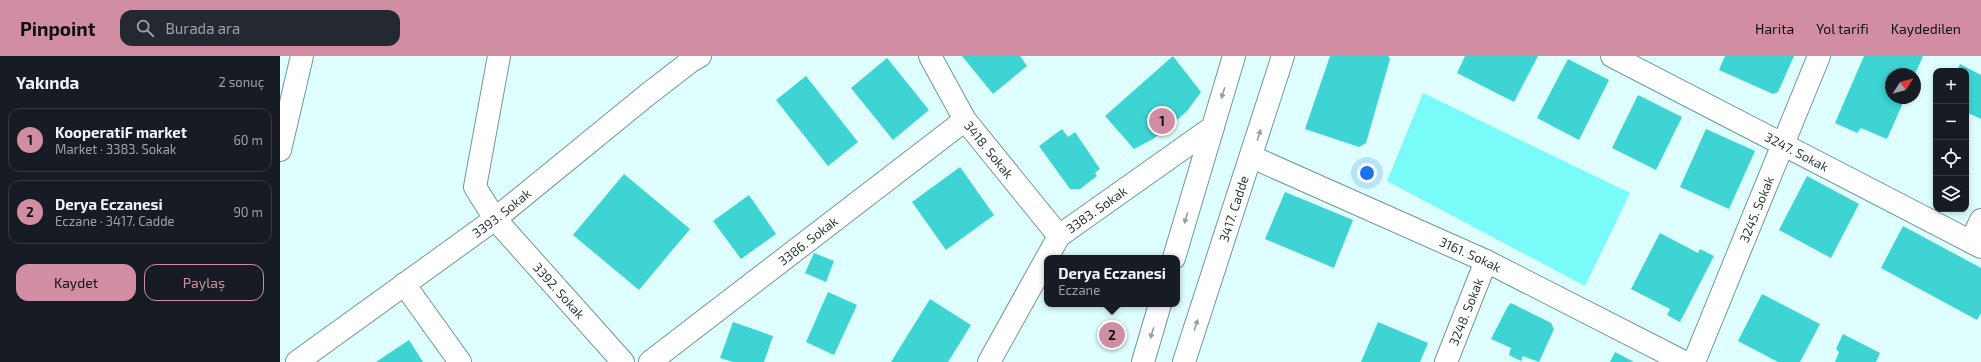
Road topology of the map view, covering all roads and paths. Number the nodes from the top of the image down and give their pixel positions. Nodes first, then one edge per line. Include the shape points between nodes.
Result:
1 (302, 56) edge
2 (499, 56) edge
3 (700, 56) edge
4 (930, 56) edge
5 (1234, 56) edge
6 (1283, 56) edge
7 (1612, 56) edge
8 (1819, 56) edge
9 (965, 120) junction
10 (1213, 127) junction
11 (1783, 145) junction
12 (280, 150) edge
13 (1252, 157) junction
14 (495, 219) junction
15 (1981, 220) edge
16 (1059, 236) junction
17 (1976, 245) edge
18 (1048, 255) edge
19 (1175, 255) edge
20 (1486, 261) junction
21 (1044, 263) edge
22 (404, 284) junction
23 (1159, 307) edge
24 (297, 362) edge
25 (460, 362) edge
26 (623, 362) edge
27 (650, 362) edge
28 (989, 362) edge
29 (1143, 362) edge
30 (1184, 362) edge
31 (1446, 362) edge
32 (1684, 362) edge
33 (1694, 362) edge

1 - 12 street
2 - 14 street, 3392. Sokak via 475,187
3 - 14 street, 3393. Sokak via 647,95
4 - 9 street, 3418. Sokak
5 -> 10 street
13 -> 6 street, 3417. Cadde
7 - 11 street, 3247. Sokak
8 - 11 street, 3245. Sokak
9 - 16 street, 3418. Sokak
9 - 27 street, 3386. Sokak
10 - 16 street, 3383. Sokak
10 -> 19 street
11 - 17 street, 3247. Sokak
11 - 33 street, 3245. Sokak
13 - 20 street, 3161. Sokak
30 -> 13 street, 3417. Cadde
14 - 22 street, 3393. Sokak
14 - 26 street, 3392. Sokak
15 - 17 street
16 - 18 street, 3383. Sokak
20 - 31 street, 3248. Sokak
20 - 32 street, 3161. Sokak
21 - 28 street, 3383. Sokak
22 - 24 street, 3393. Sokak
22 - 25 street
23 -> 29 street

